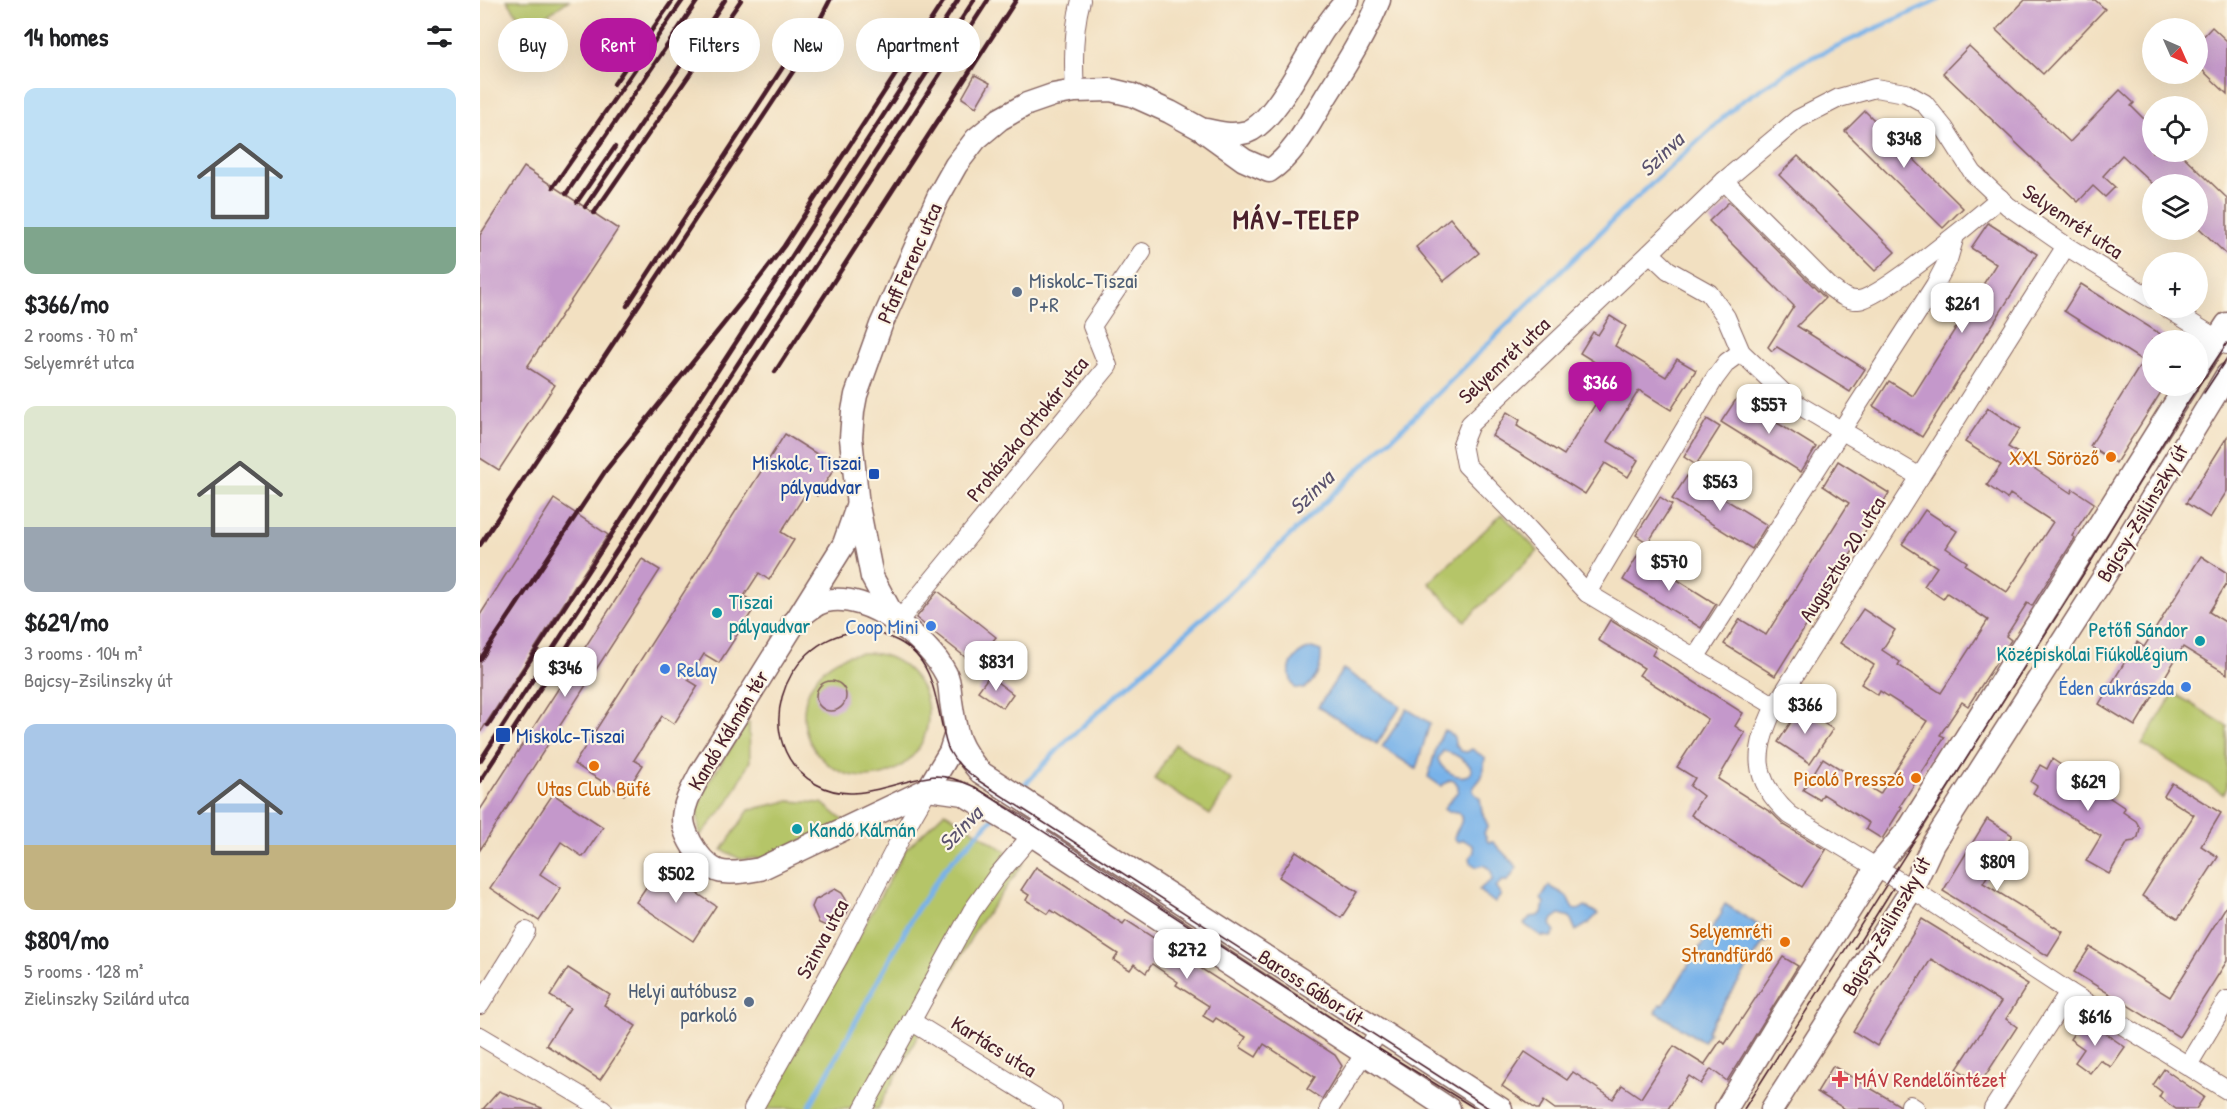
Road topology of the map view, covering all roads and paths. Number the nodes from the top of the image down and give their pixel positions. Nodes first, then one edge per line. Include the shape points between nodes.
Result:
1 (1080, 0) edge
2 (1347, 0) edge
3 (1380, 0) edge
4 (1075, 91) junction
5 (1201, 129) junction
6 (1724, 181) junction
7 (2000, 198) junction
8 (1955, 236) junction
9 (2066, 246) junction
10 (1142, 252) dead end
11 (1650, 253) junction
12 (2142, 292) edge
13 (2187, 318) edge
14 (2224, 336) edge
15 (1741, 352) junction
16 (2208, 356) edge
17 (2227, 375) edge
18 (2180, 396) edge
19 (1840, 431) junction
20 (1920, 477) junction
21 (858, 506) junction
22 (1587, 592) junction
23 (897, 623) junction
24 (792, 624) junction
25 (1695, 658) junction
26 (1775, 706) junction
27 (956, 733) junction
28 (928, 789) junction
29 (1048, 816) junction
30 (1032, 836) junction
31 (1877, 867) junction
32 (1912, 889) junction
33 (526, 931) dead end
34 (2068, 992) junction
35 (2227, 1000) edge
36 (480, 1005) edge
37 (911, 1021) junction
38 (1379, 1031) junction
39 (480, 1036) edge
40 (1366, 1052) junction
41 (2188, 1065) junction
42 (2227, 1090) edge
43 (603, 1109) edge
44 (753, 1109) edge
45 (863, 1109) edge
46 (1053, 1109) edge
47 (1329, 1109) edge
48 (1449, 1109) edge
49 (1501, 1109) edge
50 (1726, 1109) edge
51 (1772, 1109) edge
52 (1993, 1109) edge

1 - 4 street
2 - 5 street via 1261,123 1232,135
3 - 5 street, Pfaff Ferenc utca via 1299,141 1280,164 1269,171 1244,160
4 - 5 street, Pfaff Ferenc utca via 1111,90 1132,95
4 - 21 street, Pfaff Ferenc utca via 1053,94 1000,119 956,165 938,197 880,325 856,395 850,438
6 - 7 street, Selyemrét utca via 1798,119 1839,98 1875,88 1906,93 1924,103 1973,173
6 - 8 street, Selyemrét utca via 1830,287 1847,299 1860,301 1877,292
6 - 11 street, Selyemrét utca
7 - 8 street, Selyemrét utca
7 - 9 street, Selyemrét utca
8 - 19 street via 1935,285
9 - 12 street, Selyemrét utca
9 - 20 street, Augusztus 20. utca
10 - 23 street, Prohászka Ottokár utca via 1092,326 1108,366
11 - 15 street via 1668,270 1709,293 1726,317
11 - 22 street, Selyemrét utca via 1470,424 1462,444 1466,465
13 - 14 street
14 - 16 street
15 - 19 street via 1792,401
15 - 22 street via 1715,378
17 - 32 street, Bajcsy-Zsilinszky út via 1933,844
18 - 31 street, Bajcsy-Zsilinszky út via 1910,827
19 - 20 street
19 - 25 street
20 - 26 street, Augusztus 20. utca
21 - 23 street via 872,577
21 - 24 street, Kandó Kálmán tér via 844,544
22 - 25 street, Selyemrét utca
23 - 24 street via 854,601 838,600 808,609
23 - 27 street via 925,645 947,675
24 - 28 street, Kandó Kálmán tér via 700,774 686,805 683,820 687,834 701,857 720,872 760,869
25 - 26 street, Selyemrét utca
26 - 31 street, Augusztus 20. utca via 1758,752 1762,775 1774,800 1790,814
27 - 28 street via 950,752
27 - 29 street, Baross Gábor út via 964,754 980,772
28 - 30 street, Baross Gábor út via 963,794
28 - 44 street, Szinva utca
29 - 30 street
29 - 38 street, Baross Gábor út
30 - 37 street via 996,876 972,911
30 - 40 street, Baross Gábor út
31 - 32 street, Augusztus 20. utca
31 - 50 street, Bajcsy-Zsilinszky út
32 - 34 street, Augusztus 20. utca
32 - 51 street, Bajcsy-Zsilinszky út
33 - 36 street
34 - 41 street, Augusztus 20. utca
34 - 52 street
35 - 41 street
37 - 45 street
37 - 46 street, Kartács utca
38 - 40 street
38 - 49 street, Baross Gábor út
39 - 43 street
40 - 47 street
40 - 48 street, Baross Gábor út
41 - 42 street, Augusztus 20. utca

